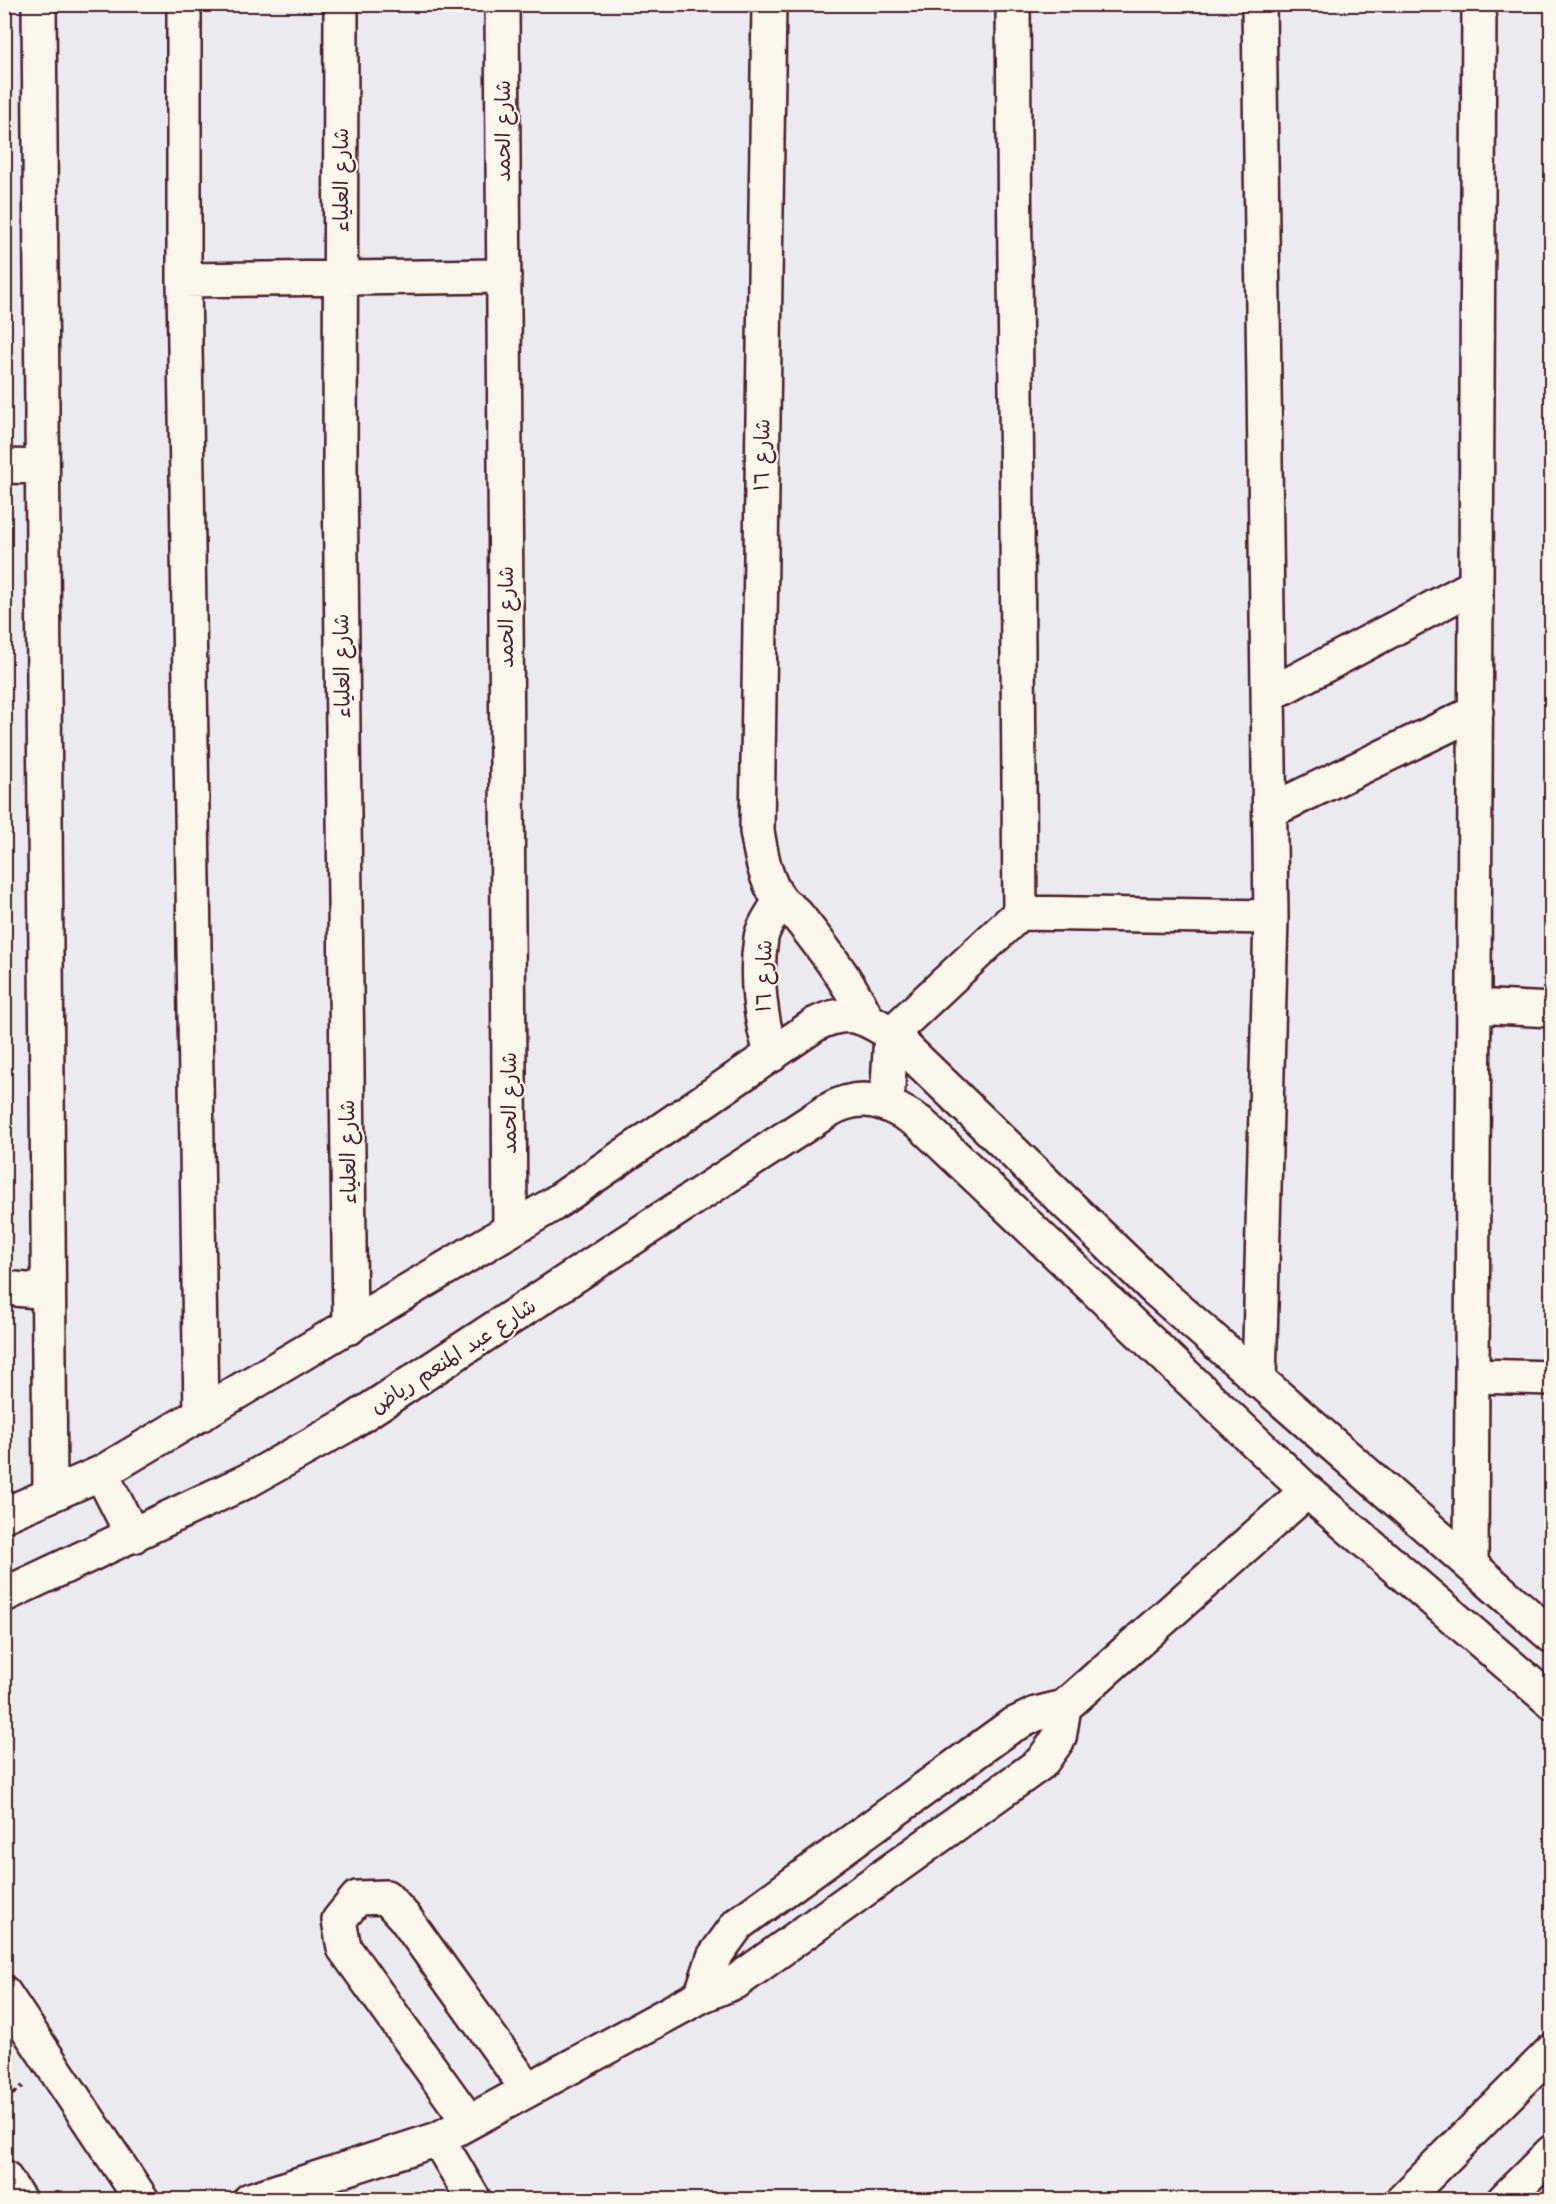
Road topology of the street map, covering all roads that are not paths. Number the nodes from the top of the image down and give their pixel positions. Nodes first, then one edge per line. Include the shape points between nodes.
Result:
1 (39, 4) edge
2 (184, 4) edge
3 (341, 4) edge
4 (502, 4) edge
5 (769, 4) edge
6 (1013, 4) edge
7 (1259, 4) edge
8 (1479, 4) edge
9 (504, 276) junction
10 (340, 279) junction
11 (184, 280) junction
12 (4, 466) edge
13 (42, 467) junction
14 (1476, 585) junction
15 (1269, 696) junction
16 (1476, 712) junction
17 (1270, 812) junction
18 (780, 901) junction
19 (1020, 913) junction
20 (1271, 917) junction
21 (1475, 1006) junction
22 (1551, 1010) edge
23 (879, 1026) junction
24 (771, 1054) junction
25 (887, 1103) junction
26 (510, 1230) junction
27 (4, 1288) edge
28 (48, 1292) junction
29 (350, 1327) junction
30 (1473, 1376) junction
31 (1551, 1378) edge
32 (1258, 1382) junction
33 (201, 1414) junction
34 (101, 1473) junction
35 (1307, 1491) junction
36 (50, 1494) junction
37 (4, 1515) edge
38 (133, 1536) junction
39 (1471, 1565) junction
40 (4, 1595) edge
41 (1551, 1636) edge
42 (1551, 1702) edge
43 (1064, 1707) junction
44 (4, 1993) edge
45 (701, 1996) junction
46 (1551, 2051) edge
47 (528, 2090) junction
48 (469, 2122) junction
49 (438, 2139) junction
50 (1551, 2152) edge
51 (4, 2177) edge
52 (19, 2199) edge
53 (142, 2199) edge
54 (250, 2199) edge
55 (474, 2199) edge
56 (1403, 2199) edge
57 (1504, 2199) edge

1 - 13 street
2 - 11 street
3 - 10 street, شارع العلياء
4 - 9 street, شارع الحمد
5 - 18 street, شارع ١٦ via 757,831 761,857
6 - 19 street
7 - 15 street
8 - 14 street
9 - 10 street
9 - 26 street, شارع الحمد
10 - 11 street
10 - 29 street, شارع العلياء
11 - 33 street
12 - 13 street
13 - 28 street
14 - 15 street
14 - 16 street
15 - 17 street
16 - 17 street
16 - 21 street
17 - 20 street
18 - 23 street, شارع ١٦ via 795,912
18 - 24 street, شارع ١٦ via 761,936 760,1007
19 - 20 street
19 - 23 street
20 - 32 street
21 - 22 street
21 - 30 street
23 - 24 street via 853,1014 827,1018
23 - 25 street
23 - 32 street via 1155,1290
24 - 26 street
25 - 35 street via 920,1124
25 - 38 street, شارع عبد المنعم رياض via 853,1101 833,1108 345,1426 247,1482
26 - 29 street
27 - 28 street
28 - 36 street
29 - 33 street
30 - 31 street
30 - 39 street
32 - 39 street
33 - 34 street
34 - 36 street
34 - 38 street
35 - 42 street
35 - 43 street
36 - 37 street
38 - 40 street, شارع عبد المنعم رياض
39 - 41 street
43 - 45 street via 1059,1738 1041,1763 770,1960 737,1981
43 - 45 street via 1011,1726 738,1924 714,1957
44 - 53 street
45 - 47 street
46 - 56 street
47 - 48 street
47 - 48 street via 405,1918 386,1897 357,1898 339,1920 344,1948
48 - 49 street
49 - 54 street
49 - 55 street
50 - 57 street
51 - 52 street

